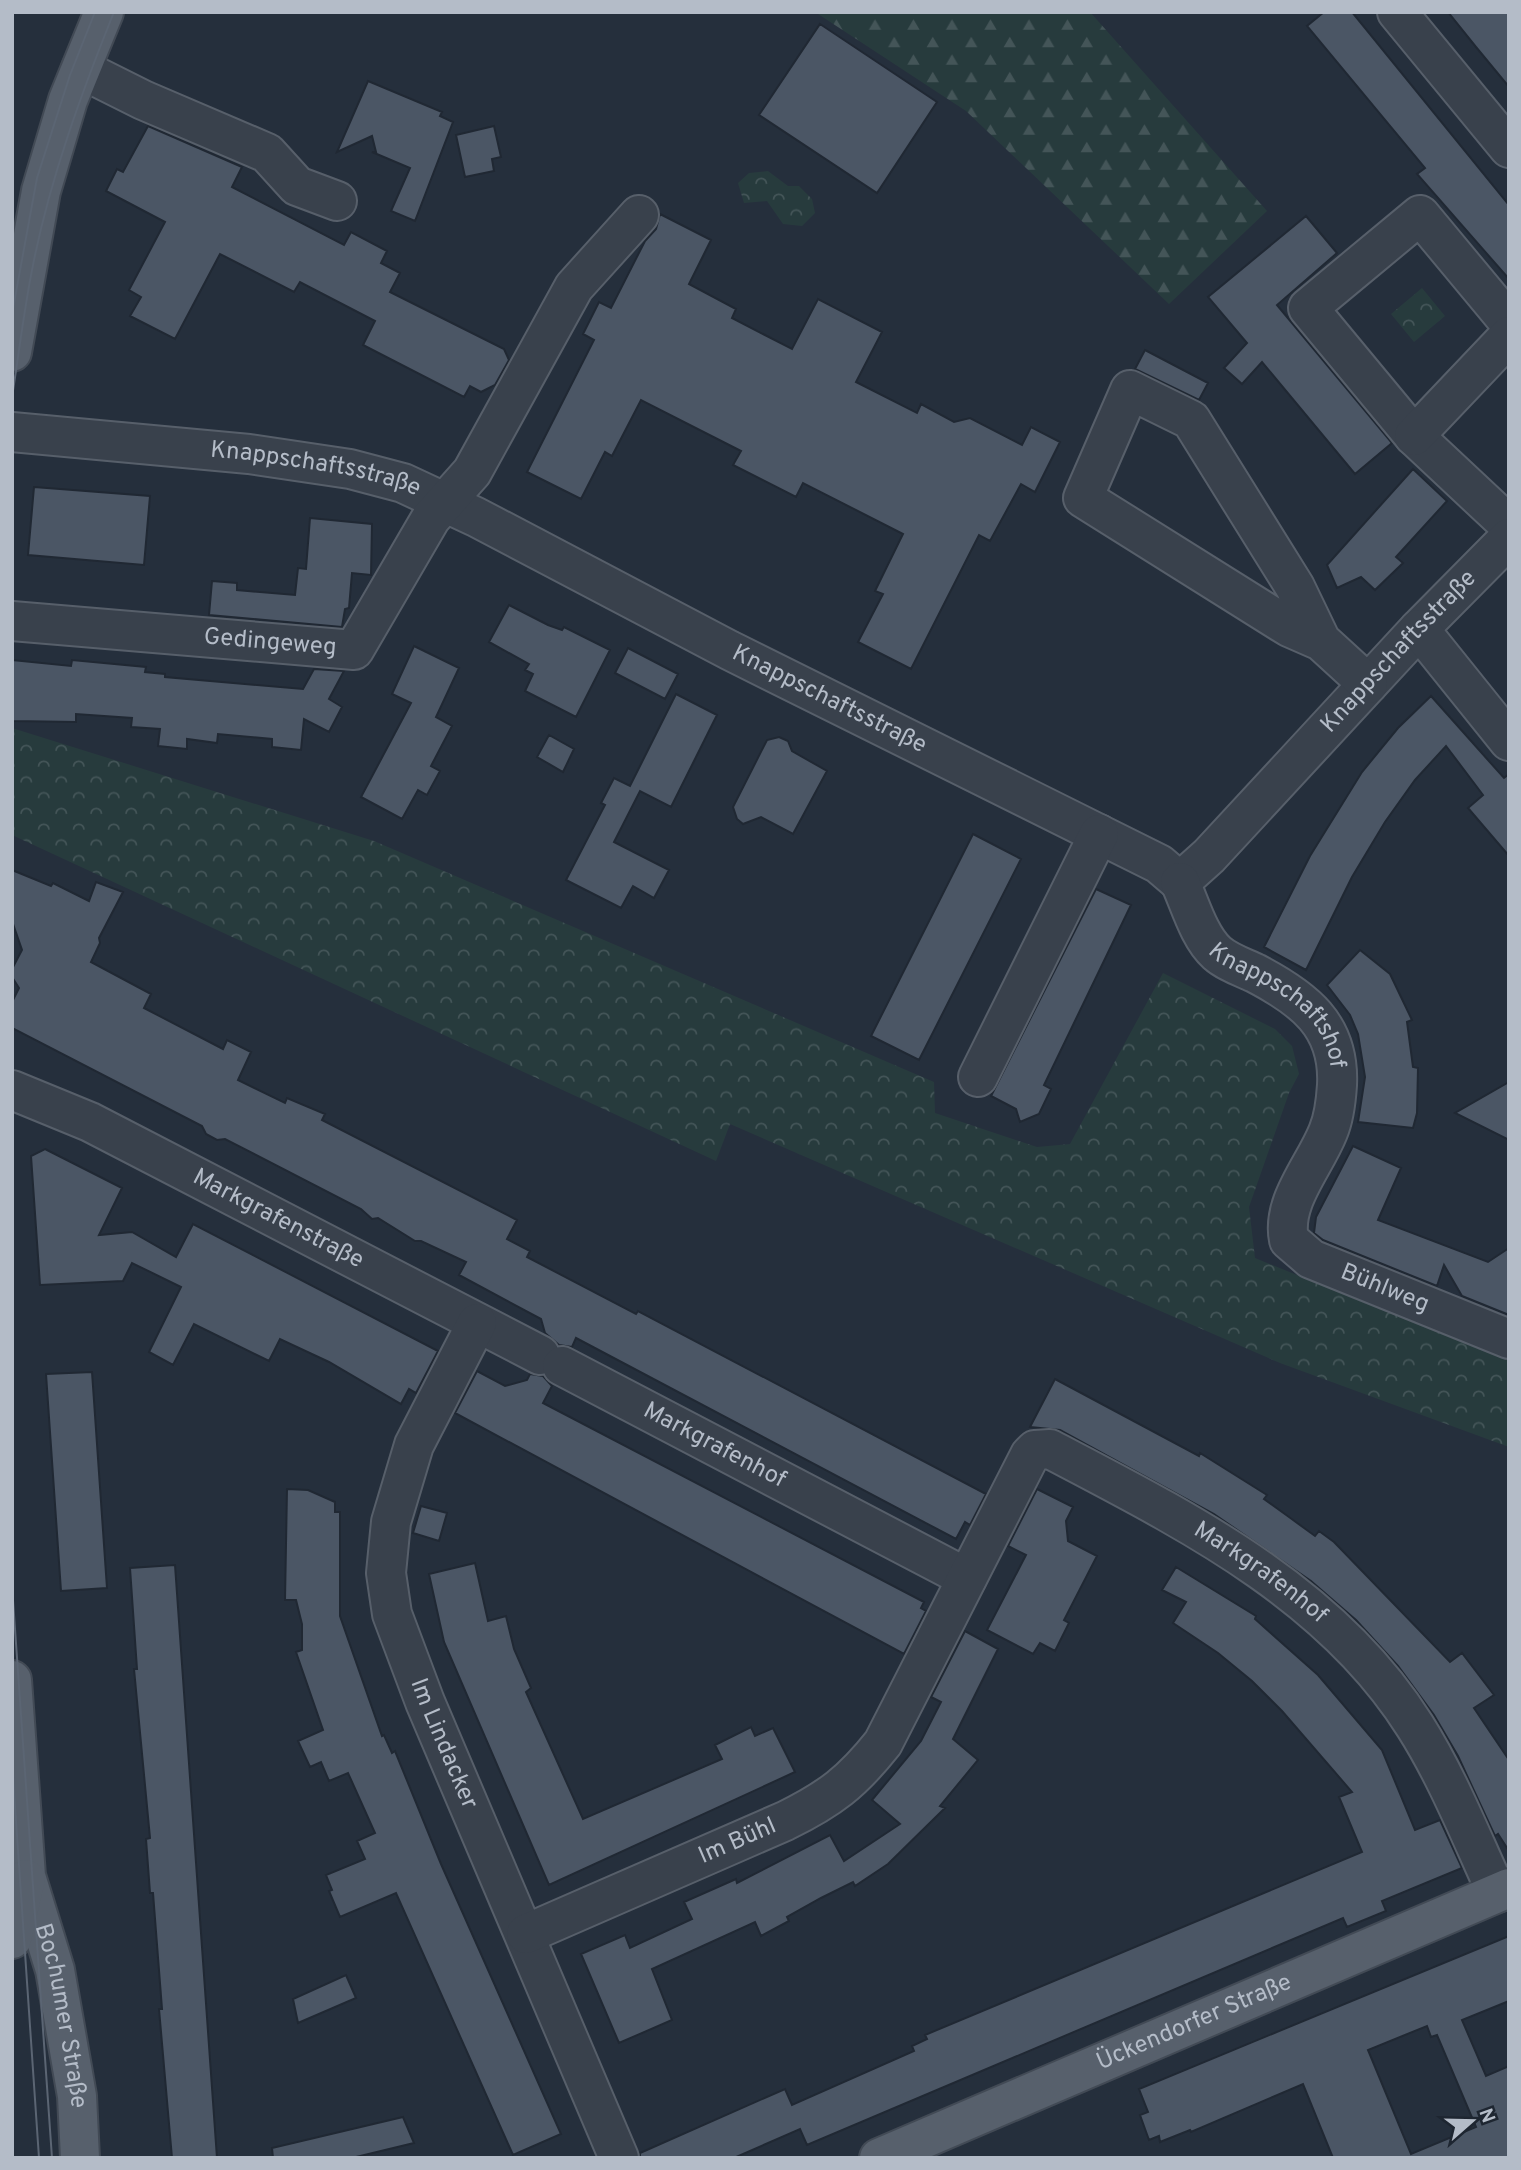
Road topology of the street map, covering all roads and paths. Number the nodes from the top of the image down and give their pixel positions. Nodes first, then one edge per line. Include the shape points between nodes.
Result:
1 (104, 12) edge
2 (1397, 12) edge
3 (81, 69) junction
4 (1509, 148) edge
5 (337, 201) dead end
6 (639, 215) dead end
7 (1509, 322) edge
8 (1509, 336) edge
9 (12, 352) edge
10 (12, 432) edge
11 (1414, 436) junction
12 (443, 501) junction
13 (1509, 525) edge
14 (1509, 538) edge
15 (12, 621) edge
16 (1419, 629) junction
17 (1321, 641) junction
18 (1368, 684) junction
19 (1508, 737) edge
20 (1099, 834) junction
21 (1180, 882) junction
22 (978, 1077) dead end
23 (12, 1090) edge
24 (1287, 1215) joint
25 (477, 1323) junction
26 (1509, 1339) edge
27 (558, 1364) joint
28 (967, 1578) junction
29 (12, 1680) edge
30 (907, 1697) joint
31 (26, 1877) junction
32 (1503, 1890) edge
33 (526, 1934) junction
34 (12, 1939) edge
35 (898, 2154) edge
36 (80, 2158) edge
37 (619, 2158) edge

1 - 3 main road
2 - 4 street
3 - 5 street via 267,153 297,186
3 - 9 main road via 41,191
6 - 12 street via 574,287 472,472
7 - 11 street via 1420,215 1308,308
8 - 11 street
10 - 12 street, Knappschaftsstraße via 248,454 350,469 403,483
11 - 13 street
12 - 15 street, Gedingeweg via 354,650
12 - 20 street, Knappschaftsstraße
14 - 16 street, Knappschaftsstraße
16 - 18 street, Knappschaftsstraße
16 - 19 street
17 - 17 street via 1295,587 1191,420 1130,390 1083,498 1289,627
17 - 18 street
18 - 21 street, Knappschaftsstraße
20 - 21 street, Knappschaftsstraße via 1159,864
20 - 22 street
21 - 24 street, Knappschaftshof via 1216,952 1304,1002 1316,1014 1335,1055 1337,1088 1329,1129
23 - 25 street, Markgrafenstraße via 90,1122
24 - 26 street, Bühlweg via 1289,1240 1311,1259
25 - 27 street, Markgrafenstraße
25 - 33 street, Im Lindacker via 414,1445 391,1522 386,1573 395,1626
27 - 28 street, Markgrafenhof
28 - 30 street, Markgrafenhof
28 - 32 street, Markgrafenhof via 1035,1450 1050,1449 1181,1518 1295,1594 1378,1677 1415,1725
29 - 31 main road, Bochumer Straße
30 - 33 street, Im Bühl via 883,1743 858,1774 824,1802
31 - 34 main road, Bochumer Straße
31 - 36 main road, Bochumer Straße via 55,1970 77,2096
32 - 35 main road, Ückendorfer Straße
33 - 37 street, Im Lindacker

